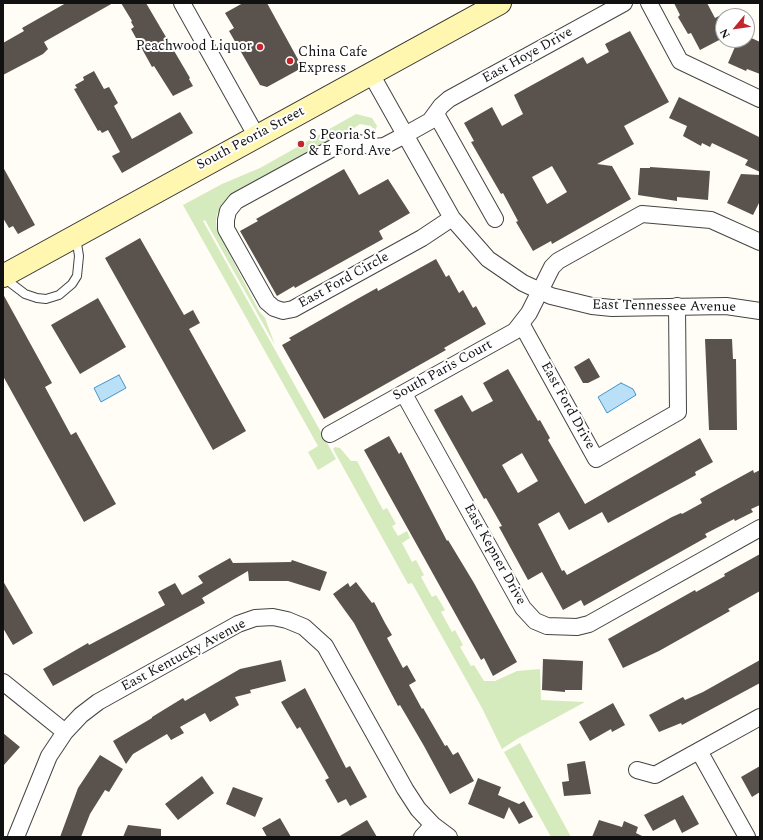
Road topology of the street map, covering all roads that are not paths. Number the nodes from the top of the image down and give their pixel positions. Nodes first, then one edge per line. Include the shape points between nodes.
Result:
1 (182, 3) edge
2 (500, 3) edge
3 (624, 3) edge
4 (649, 3) edge
5 (371, 74) junction
6 (760, 99) edge
7 (436, 114) junction
8 (405, 136) junction
9 (257, 137) junction
10 (452, 218) junction
11 (495, 219) dead end
12 (76, 235) junction
13 (760, 242) edge
14 (3, 277) edge
15 (540, 292) junction
16 (677, 306) junction
17 (760, 308) edge
18 (522, 325) junction
19 (404, 394) junction
20 (330, 434) dead end
21 (760, 528) edge
22 (3, 682) edge
23 (760, 717) edge
24 (65, 732) junction
25 (699, 751) junction
26 (637, 770) dead end
27 (433, 825) junction
28 (16, 837) edge
29 (422, 837) edge
30 (449, 837) edge
31 (747, 837) edge

1 - 9 street
2 - 5 main road, South Peoria Street
3 - 7 street, East Hoye Drive via 449,99
4 - 6 street via 680,61
5 - 8 street, East Tennessee Avenue
5 - 9 main road, South Peoria Street
7 - 8 street, East Hoye Drive via 430,121
7 - 11 street
8 - 10 street, East Tennessee Avenue
8 - 10 street, East Ford Circle via 384,146 374,147 351,141 342,143 233,204 228,211 226,229 267,302 274,308 284,311 293,309 422,238
9 - 12 main road, South Peoria Street
10 - 15 street, East Tennessee Avenue via 488,259 511,276
12 - 14 main road, South Peoria Street
12 - 14 lane via 79,256 77,276 59,295 37,298 25,294
13 - 15 street, South Paris Court via 711,220 642,214 558,261 552,267
15 - 16 street, East Tennessee Avenue via 592,306
15 - 18 street, South Paris Court
16 - 17 street, East Tennessee Avenue
16 - 18 street, East Ford Drive via 678,412 596,459
18 - 19 street, South Paris Court
19 - 20 street, South Paris Court
19 - 21 street, East Kepner Drive via 523,608 535,621 547,626 577,627 589,624
22 - 24 street
23 - 25 street
24 - 27 street, East Kentucky Avenue via 98,702 238,624 255,618 273,617 287,620 304,627 325,646 405,789 418,809
24 - 28 street, East Kentucky Avenue via 49,756
25 - 26 street via 655,775
25 - 31 street
27 - 29 street
27 - 30 street, East Kentucky Avenue

